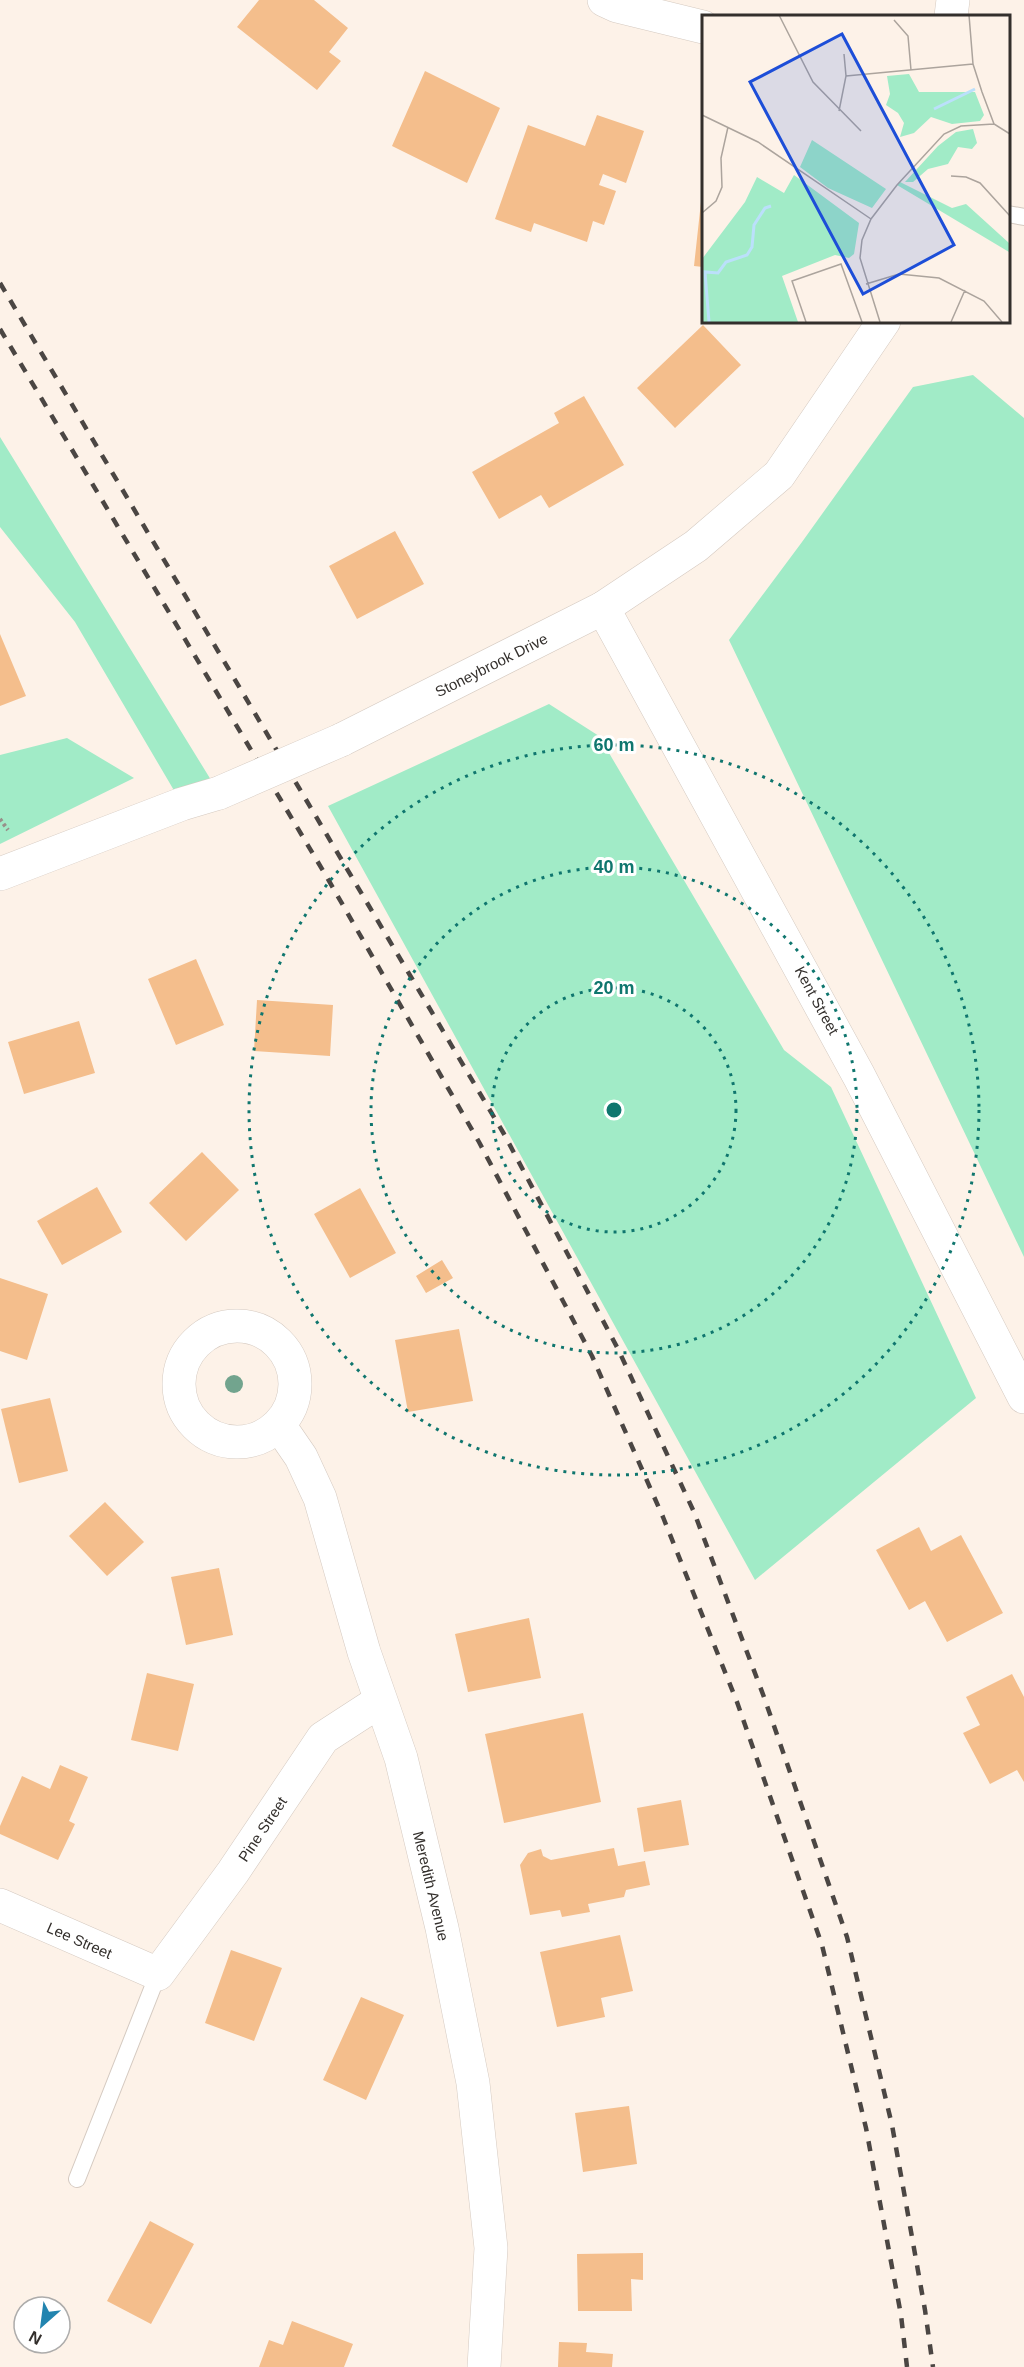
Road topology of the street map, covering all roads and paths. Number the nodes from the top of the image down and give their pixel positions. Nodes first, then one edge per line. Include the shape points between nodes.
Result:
1 (604, 0) edge
2 (953, 0) edge
3 (951, 15) edge
4 (702, 27) edge
5 (1009, 214) edge
6 (1024, 217) edge
7 (883, 322) edge
8 (603, 608) junction
9 (0, 874) edge
10 (1024, 1397) edge
11 (279, 1425) dead end
12 (380, 1701) junction
13 (0, 1905) edge
14 (158, 1974) junction
15 (77, 2179) dead end
16 (484, 2367) edge

1 - 4 street
2 - 3 street
5 - 6 lane
7 - 8 street, Stoneybrook Drive via 779,475 696,546
8 - 9 street, Stoneybrook Drive, bridge via 341,740 219,793
8 - 10 street, Kent Street via 859,1076
11 - 12 street, Meredith Avenue via 301,1457 320,1498
12 - 14 street, Pine Street via 323,1738 233,1872
12 - 16 street, Meredith Avenue via 407,1781 473,2083 491,2248
13 - 14 street, Lee Street
14 - 15 lane

